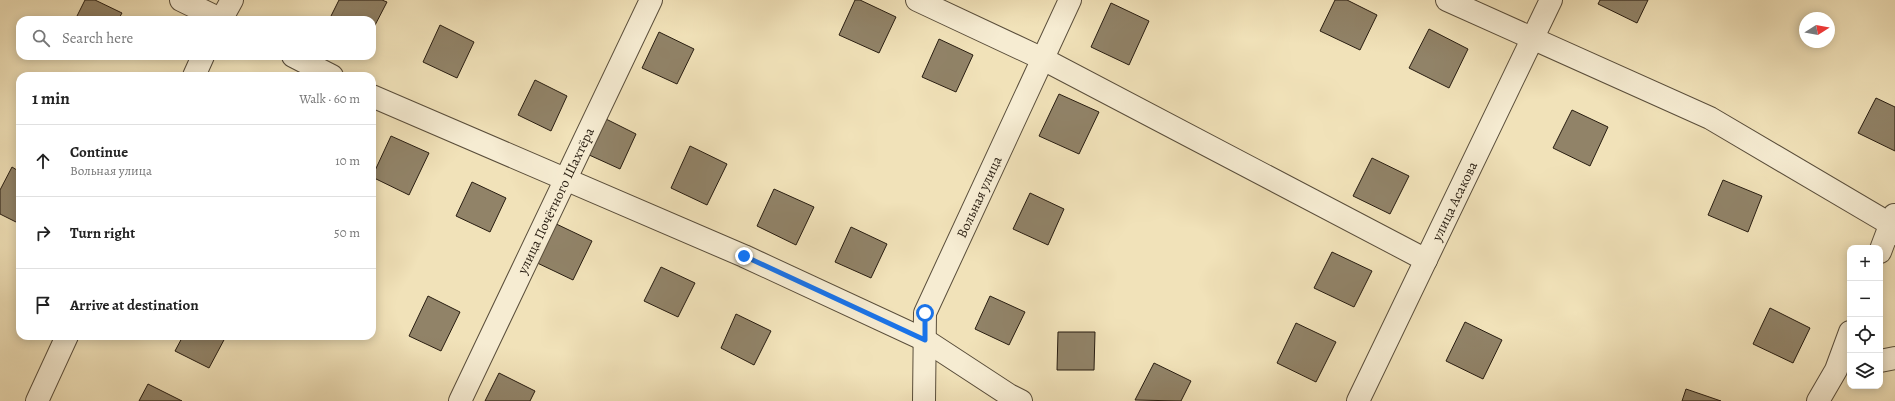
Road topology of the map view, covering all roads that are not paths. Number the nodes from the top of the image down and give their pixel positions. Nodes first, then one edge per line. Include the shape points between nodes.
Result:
1 (182, 0) edge
2 (232, 0) edge
3 (651, 0) edge
4 (917, 0) edge
5 (1070, 0) edge
6 (1447, 0) edge
7 (1551, 0) edge
8 (214, 16) edge
9 (224, 16) edge
10 (1534, 38) junction
11 (1043, 59) junction
12 (201, 60) edge
13 (301, 60) edge
14 (196, 72) edge
15 (324, 72) edge
16 (376, 98) edge
17 (565, 180) junction
18 (1893, 224) edge
19 (1883, 246) edge
20 (1426, 260) junction
21 (65, 340) edge
22 (925, 340) junction
23 (1847, 348) edge
24 (1895, 358) edge
25 (1883, 360) edge
26 (1843, 369) edge
27 (37, 401) edge
28 (460, 401) edge
29 (924, 401) edge
30 (1021, 401) edge
31 (1358, 401) edge
32 (1818, 401) edge

1 - 8 street
2 - 9 street
3 - 17 street, улица Почётного Шахтёра
4 - 11 street
5 - 11 street, Вольная улица
6 - 10 street
7 - 10 street, улица Асакова
10 - 18 street via 1710,118
10 - 20 street, улица Асакова
11 - 20 street
11 - 22 street, Вольная улица via 925,313
12 - 14 street
13 - 15 street
16 - 17 street
17 - 22 street via 744,256
17 - 28 street, улица Почётного Шахтёра
18 - 19 street
20 - 31 street, улица Асакова
21 - 27 street
22 - 29 street, Вольная улица
22 - 30 street
23 - 26 street
24 - 25 street
26 - 32 street

